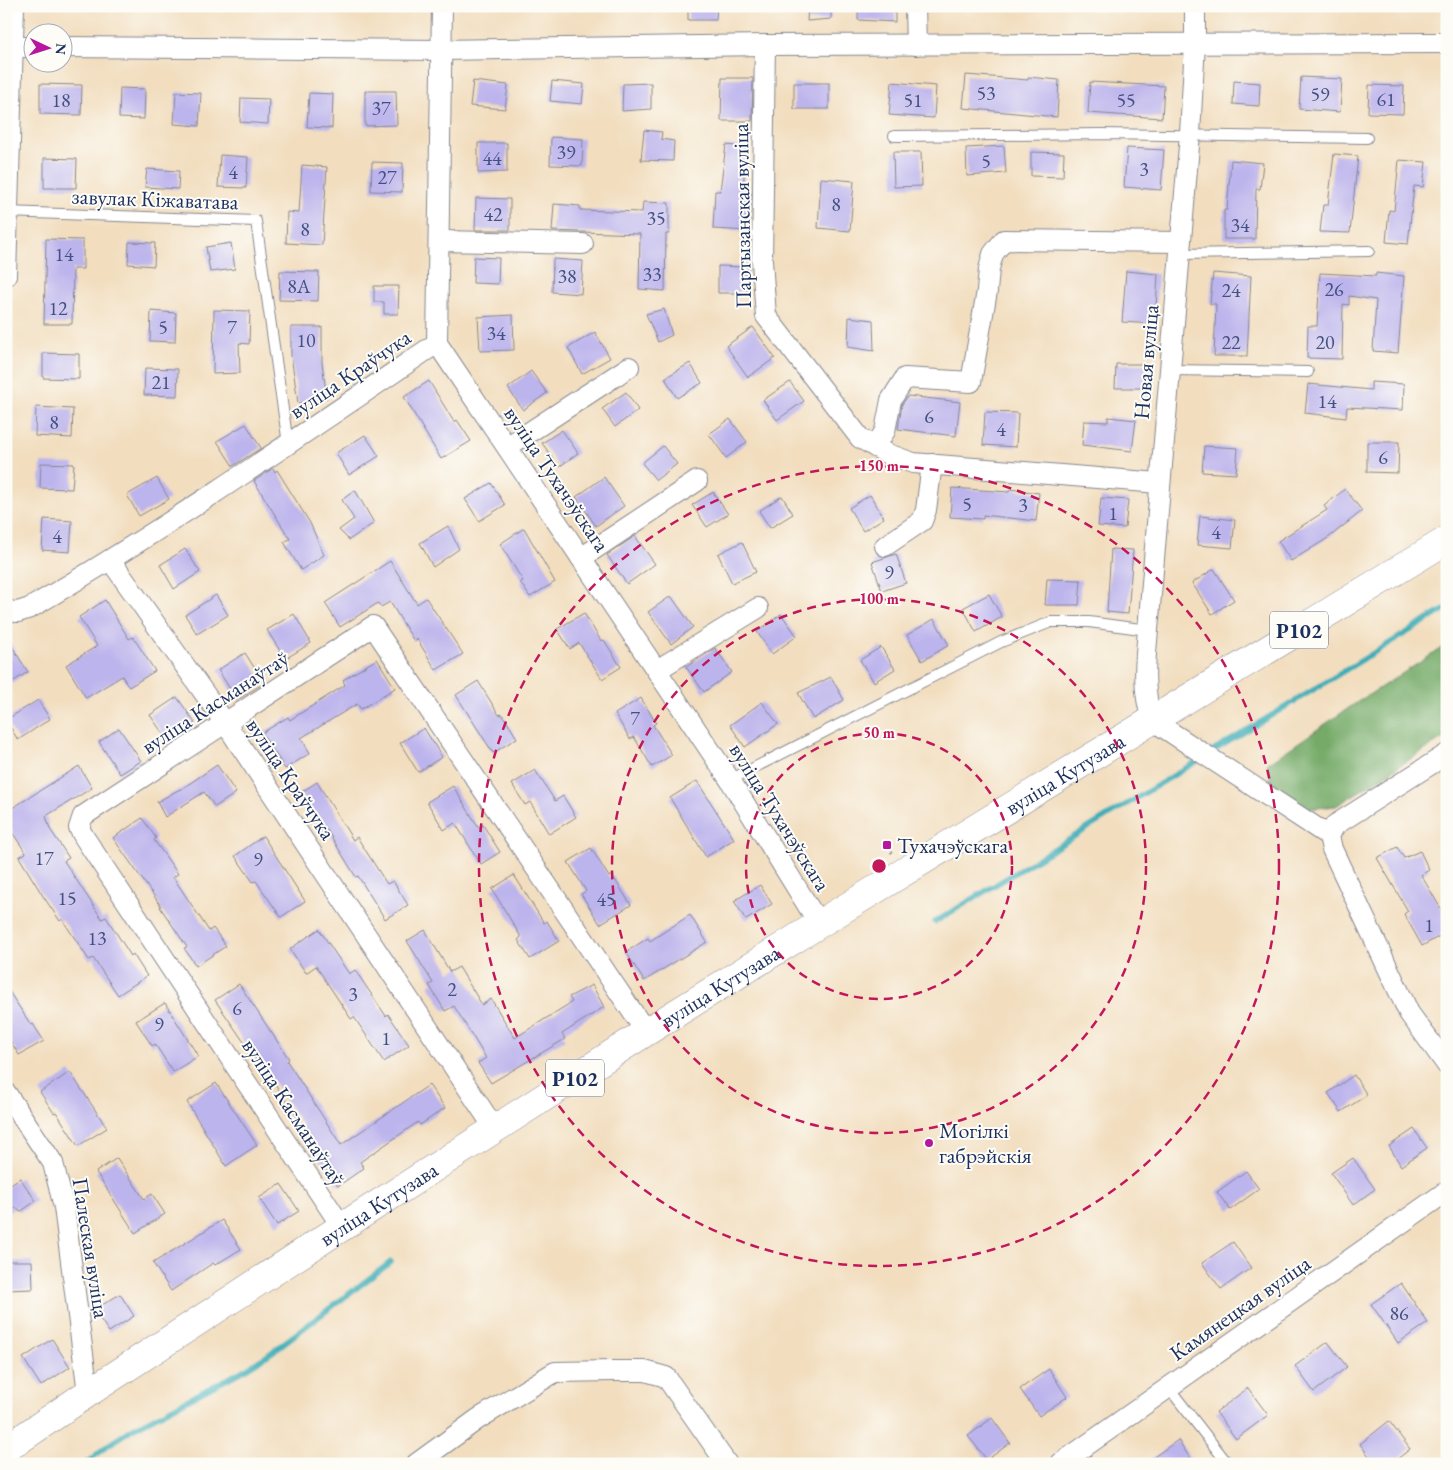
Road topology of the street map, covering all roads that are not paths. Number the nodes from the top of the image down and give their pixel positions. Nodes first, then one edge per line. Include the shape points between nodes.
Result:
1 (14, 6) edge
2 (442, 6) edge
3 (915, 6) edge
4 (1195, 6) edge
5 (1195, 43) junction
6 (1447, 43) edge
7 (765, 45) junction
8 (916, 45) junction
9 (17, 47) edge
10 (72, 48) edge
11 (441, 50) junction
12 (1190, 134) junction
13 (894, 136) dead end
14 (1367, 138) dead end
15 (7, 212) edge
16 (439, 241) junction
17 (583, 244) dead end
18 (1180, 248) junction
19 (1369, 250) dead end
20 (6, 276) edge
21 (437, 343) junction
22 (629, 367) dead end
23 (1169, 370) junction
24 (1308, 372) dead end
25 (288, 444) junction
26 (507, 447) junction
27 (875, 447) junction
28 (932, 464) junction
29 (696, 481) dead end
30 (1159, 483) junction
31 (1447, 540) edge
32 (885, 546) dead end
33 (581, 558) junction
34 (111, 561) junction
35 (758, 608) dead end
36 (6, 611) edge
37 (1148, 630) junction
38 (657, 670) junction
39 (1152, 720) junction
40 (226, 724) junction
41 (1447, 754) edge
42 (730, 780) junction
43 (1332, 830) junction
44 (819, 924) junction
45 (646, 1032) junction
46 (1447, 1065) edge
47 (6, 1093) edge
48 (496, 1129) junction
49 (1447, 1191) edge
50 (342, 1227) junction
51 (1169, 1388) junction
52 (88, 1393) junction
53 (6, 1449) edge
54 (416, 1464) edge
55 (727, 1464) edge
56 (1060, 1464) edge
57 (1228, 1464) edge

1 - 9 street
2 - 11 street
3 - 8 street
4 - 5 street, Новая вуліца
5 - 6 street
5 - 8 street
5 - 12 street, Новая вуліца
7 - 8 street
7 - 11 street
7 - 27 street, Партызанская вуліца via 762,261 766,316 860,438
9 - 15 street
10 - 11 street
11 - 16 street
12 - 13 lane
12 - 14 lane
12 - 18 street, Новая вуліца
15 - 20 street
15 - 25 lane, завулак Кіжаватава via 256,222
16 - 17 street
16 - 21 street
18 - 19 lane
18 - 23 street, Новая вуліца
18 - 27 street via 1004,240 993,254 989,268 971,382 905,378 891,400 885,431
21 - 25 street, вуліца Краўчука
21 - 26 street, вуліца Тухачэўскага
22 - 26 street
23 - 24 lane
23 - 30 street, Новая вуліца
25 - 34 street, вуліца Краўчука
26 - 33 street, вуліца Тухачэўскага
27 - 28 street, Партызанская вуліца via 913,462
28 - 30 street, Партызанская вуліца
28 - 32 street via 922,521
29 - 33 street
30 - 37 street, Новая вуліца
31 - 39 main road, вуліца Кутузава / Р102
33 - 38 street, вуліца Тухачэўскага
34 - 36 street via 30,608
34 - 40 street, вуліца Краўчука
35 - 38 street
37 - 39 street, Новая вуліца via 1144,680 1146,703
37 - 42 lane via 1089,622 1051,622 1001,642
38 - 42 street, вуліца Тухачэўскага
39 - 43 street via 1206,756
39 - 44 main road, вуліца Кутузава / Р102
40 - 45 street, вуліца Касманаўтаў via 373,626
40 - 48 street, вуліца Краўчука
40 - 50 street, вуліца Касманаўтаў via 83,816 79,828
41 - 43 street
42 - 44 street, вуліца Тухачэўскага
43 - 46 street via 1332,849 1409,1013
44 - 45 main road, вуліца Кутузава / Р102
45 - 48 main road, вуліца Кутузава / Р102
47 - 52 street, Палеская вуліца via 53,1163 64,1207
48 - 50 main road, вуліца Кутузава / Р102
49 - 51 street, Камянецкая вуліца
50 - 52 main road, вуліца Кутузава / Р102
51 - 56 street, Камянецкая вуліца
51 - 57 lane
52 - 53 main road, вуліца Кутузава / Р102
54 - 55 street via 478,1418 555,1372 645,1371 666,1378

